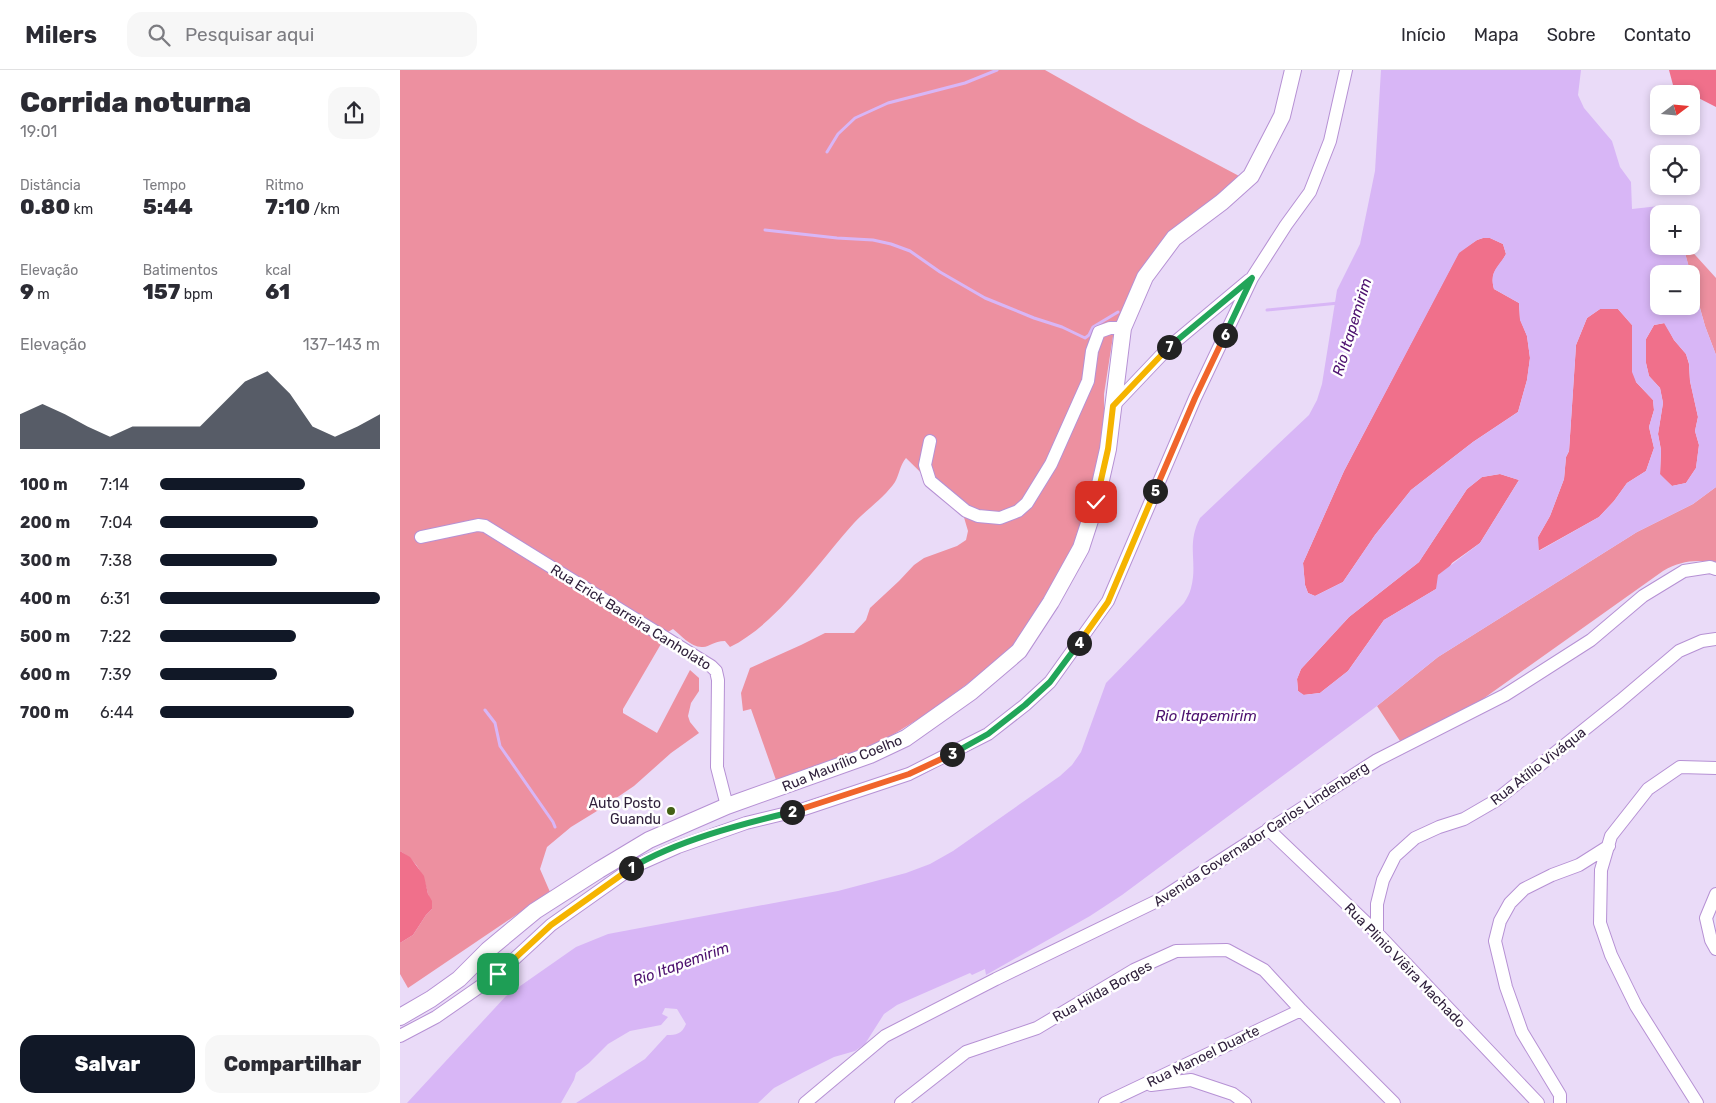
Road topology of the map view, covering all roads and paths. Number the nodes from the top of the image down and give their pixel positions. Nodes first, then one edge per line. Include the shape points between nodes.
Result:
1 (1293, 70) edge
2 (1346, 70) edge
3 (1252, 278) junction
4 (1123, 328) junction
5 (1113, 406) junction
6 (930, 441) dead end
7 (421, 537) dead end
8 (1716, 569) edge
9 (1716, 639) edge
10 (1716, 768) edge
11 (728, 806) junction
12 (1268, 830) junction
13 (1609, 846) junction
14 (1716, 894) edge
15 (1377, 933) junction
16 (1716, 949) edge
17 (1301, 1010) junction
18 (400, 1018) edge
19 (400, 1036) edge
20 (1141, 1087) junction
21 (805, 1103) edge
22 (901, 1103) edge
23 (1105, 1103) edge
24 (1245, 1103) edge
25 (1394, 1103) edge
26 (1538, 1103) edge
27 (1560, 1103) edge
28 (1697, 1103) edge

1 - 4 main road, Rua Maurílio Coelho via 1282,116 1251,176 1174,238 1145,277
2 - 3 street via 1330,142 1310,192
3 - 5 street via 1169,347
3 - 19 street via 1195,398 1108,602 1050,682 1025,705 988,734 909,774 804,809 746,823 678,846 633,867 551,925 498,974 436,1017
4 - 5 main road, Rua Maurílio Coelho
4 - 6 street via 1099,332 1092,351 1088,381 1051,464 1028,503 1018,511 1000,518 966,511 930,481 925,465
5 - 11 main road, Rua Maurílio Coelho via 1108,449 1081,548 1019,651 971,692 906,738 870,755
7 - 11 street, Rua Erick Barreira Canholato via 485,526 711,666 718,680 717,767
8 - 12 street, Avenida Governador Carlos Lindenberg via 1684,571 1643,596 1591,640 1505,695 1377,760
9 - 15 street, Rua Atílio Viváqua via 1679,650 1495,801 1464,819 1416,838 1395,856 1377,904
10 - 13 street via 1680,767 1648,789 1612,836
11 - 18 main road, Rua Maurílio Coelho via 649,840 575,885 535,911 459,979
12 - 15 street, Rua Plinio Viêira Machado
12 - 21 street, Avenida Governador Carlos Lindenberg via 1159,900 884,1036
13 - 27 street via 1578,865 1524,889 1510,903 1500,921 1495,941 1506,987 1522,1032 1560,1095
13 - 28 street via 1602,870 1600,923 1611,955 1636,1006
14 - 16 street via 1706,918
15 - 26 street, Rua Plinio Viêira Machado
17 - 20 street, Rua Manoel Duarte
17 - 22 street, Rua Hilda Borges via 1264,970 1227,950 1176,951 1134,970 1037,1028 966,1052
17 - 25 street
20 - 23 street, Rua Manoel Duarte
20 - 24 street via 1191,1080 1233,1094

